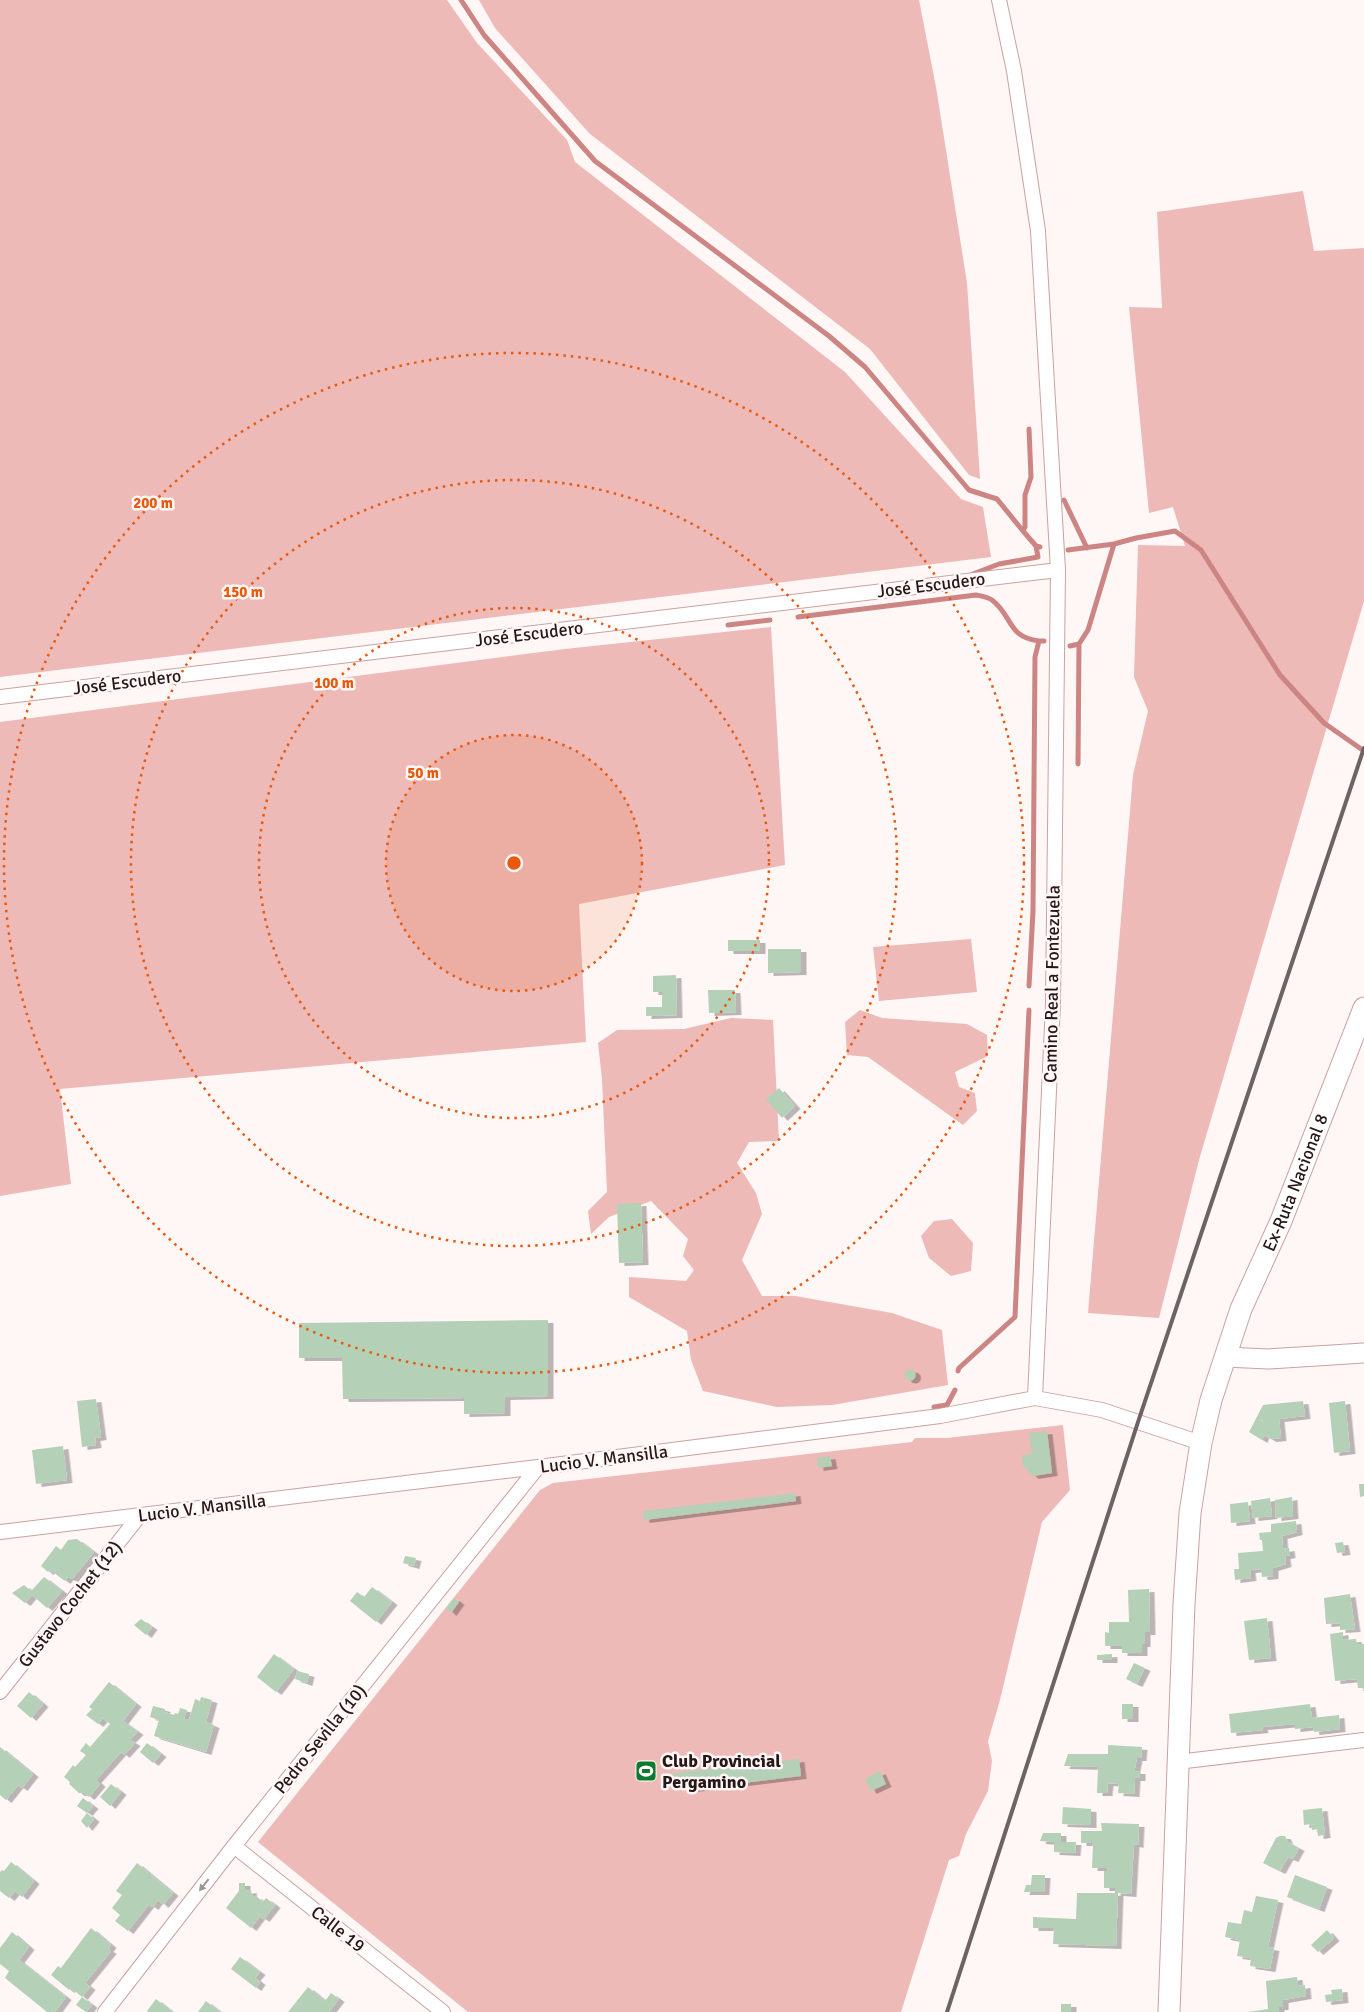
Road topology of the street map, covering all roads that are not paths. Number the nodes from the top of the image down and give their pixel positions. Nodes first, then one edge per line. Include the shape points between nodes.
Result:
1 (999, 0) edge
2 (1058, 570) junction
3 (0, 697) edge
4 (1364, 1008) edge
5 (1364, 1353) edge
6 (1225, 1357) junction
7 (1035, 1398) junction
8 (1201, 1443) junction
9 (538, 1467) junction
10 (140, 1515) junction
11 (0, 1532) edge
12 (0, 1692) edge
13 (1364, 1740) edge
14 (1177, 1762) junction
15 (234, 1846) junction
16 (105, 2012) edge
17 (443, 2012) edge
18 (1169, 2012) edge

1 - 2 street, Camino Real a Fontezuela via 1014,71 1038,231
2 - 3 street, José Escudero
2 - 7 street, Camino Real a Fontezuela via 1053,1004
4 - 6 main road, Ex-Ruta Nacional 8 via 1281,1221 1241,1309
5 - 6 main road via 1268,1359
6 - 8 main road, Ex-Ruta Nacional 8
7 - 8 street, Lucio V. Mansilla via 1102,1410
7 - 9 street, Lucio V. Mansilla via 940,1416
8 - 14 main road, Ex-Ruta Nacional 8 via 1187,1545
9 - 10 street, Lucio V. Mansilla
9 - 15 street, Pedro Sevilla (10)
10 - 11 street, Lucio V. Mansilla
10 - 12 street, Gustavo Cochet (12)
13 - 14 street
14 - 18 main road, Ex-Ruta Nacional 8
15 -> 16 street, Pedro Sevilla (10)
15 - 17 street, Calle 19

